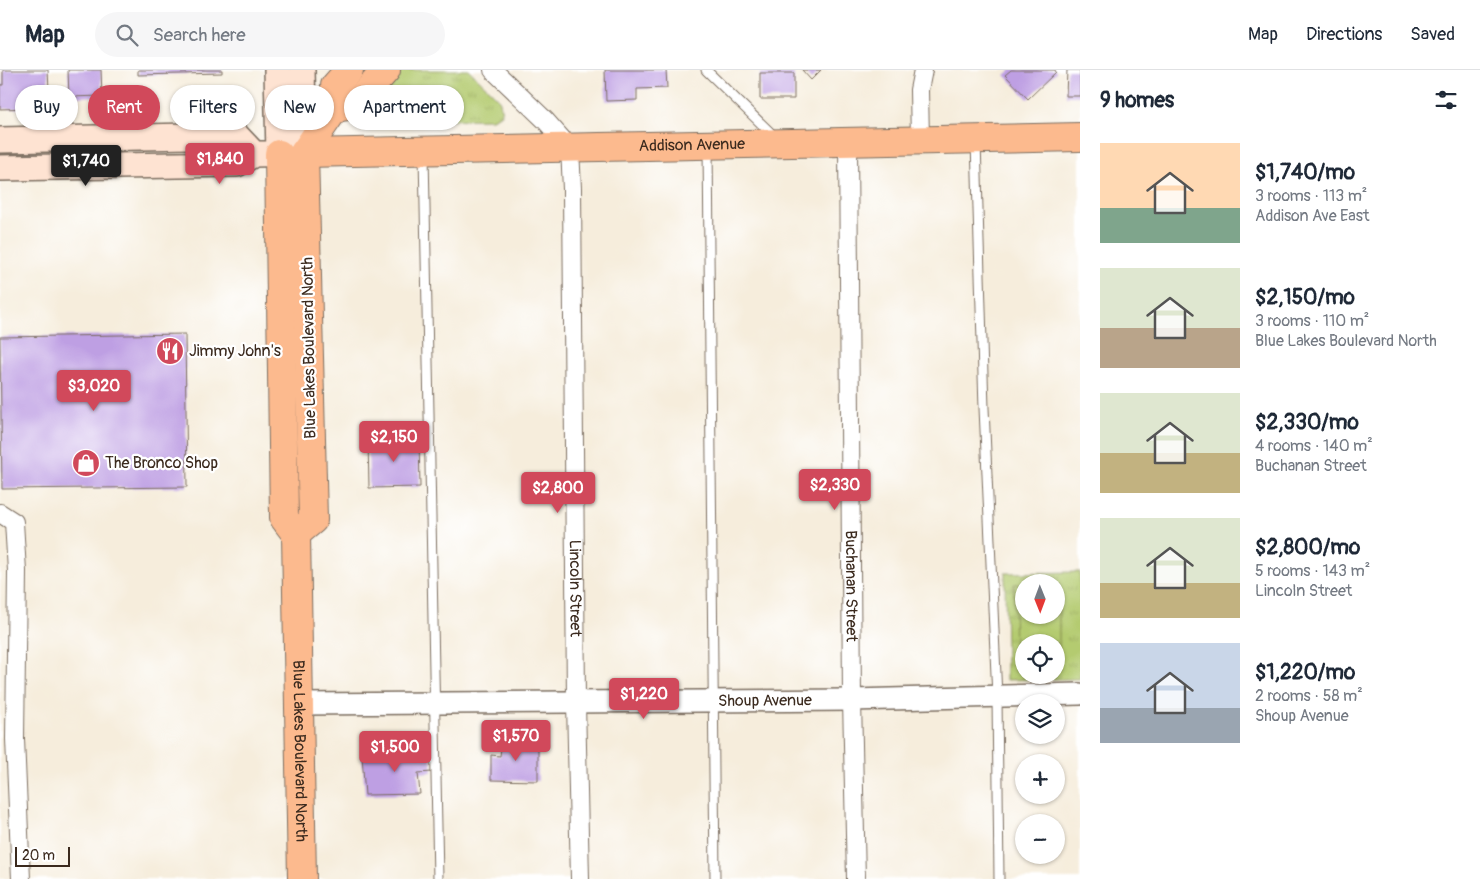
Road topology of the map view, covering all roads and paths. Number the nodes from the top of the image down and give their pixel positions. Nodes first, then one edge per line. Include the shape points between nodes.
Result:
1 (277, 70) edge
2 (302, 70) edge
3 (349, 70) edge
4 (386, 70) edge
5 (493, 70) edge
6 (706, 70) edge
7 (923, 70) edge
8 (335, 108) junction
9 (1080, 137) edge
10 (976, 139) junction
11 (0, 140) edge
12 (920, 140) junction
13 (848, 142) junction
14 (781, 143) junction
15 (708, 145) junction
16 (570, 148) junction
17 (424, 151) junction
18 (279, 154) junction
19 (0, 168) edge
20 (0, 513) edge
21 (1080, 694) edge
22 (997, 697) junction
23 (852, 700) junction
24 (713, 701) junction
25 (576, 702) junction
26 (435, 703) junction
27 (300, 704) junction
28 (21, 879) edge
29 (302, 879) edge
30 (438, 879) edge
31 (580, 879) edge
32 (715, 879) edge
33 (856, 879) edge
34 (999, 879) edge

1 - 18 main road
2 - 18 main road
3 - 8 main road via 335,86
4 - 8 main road via 355,105
5 - 16 street
6 - 14 lane
7 - 12 street via 919,90
8 - 18 main road
9 - 10 main road, Addison Avenue
10 - 12 main road, Addison Avenue
10 - 22 lane
11 - 18 main road via 236,135
12 - 13 main road, Addison Avenue
13 - 14 main road, Addison Avenue
13 - 23 street, Buchanan Street
14 - 15 main road, Addison Avenue
15 - 16 main road, Addison Avenue
15 - 24 lane
16 - 17 main road, Addison Avenue
16 - 25 street, Lincoln Street
17 - 18 main road, Addison Avenue
17 - 26 lane
18 - 19 main road via 237,164
18 - 27 main road, Blue Lakes Boulevard North via 313,520 296,534
20 - 28 street via 14,522 17,571 15,739
21 - 22 street, Shoup Avenue
22 - 23 street, Shoup Avenue
22 - 34 lane
23 - 24 street, Shoup Avenue
23 - 33 street, Buchanan Street
24 - 25 street, Shoup Avenue
24 - 32 lane
25 - 26 street, Shoup Avenue
25 - 31 street, Lincoln Street
26 - 27 street, Shoup Avenue
26 - 30 lane
27 - 29 main road, Blue Lakes Boulevard North

